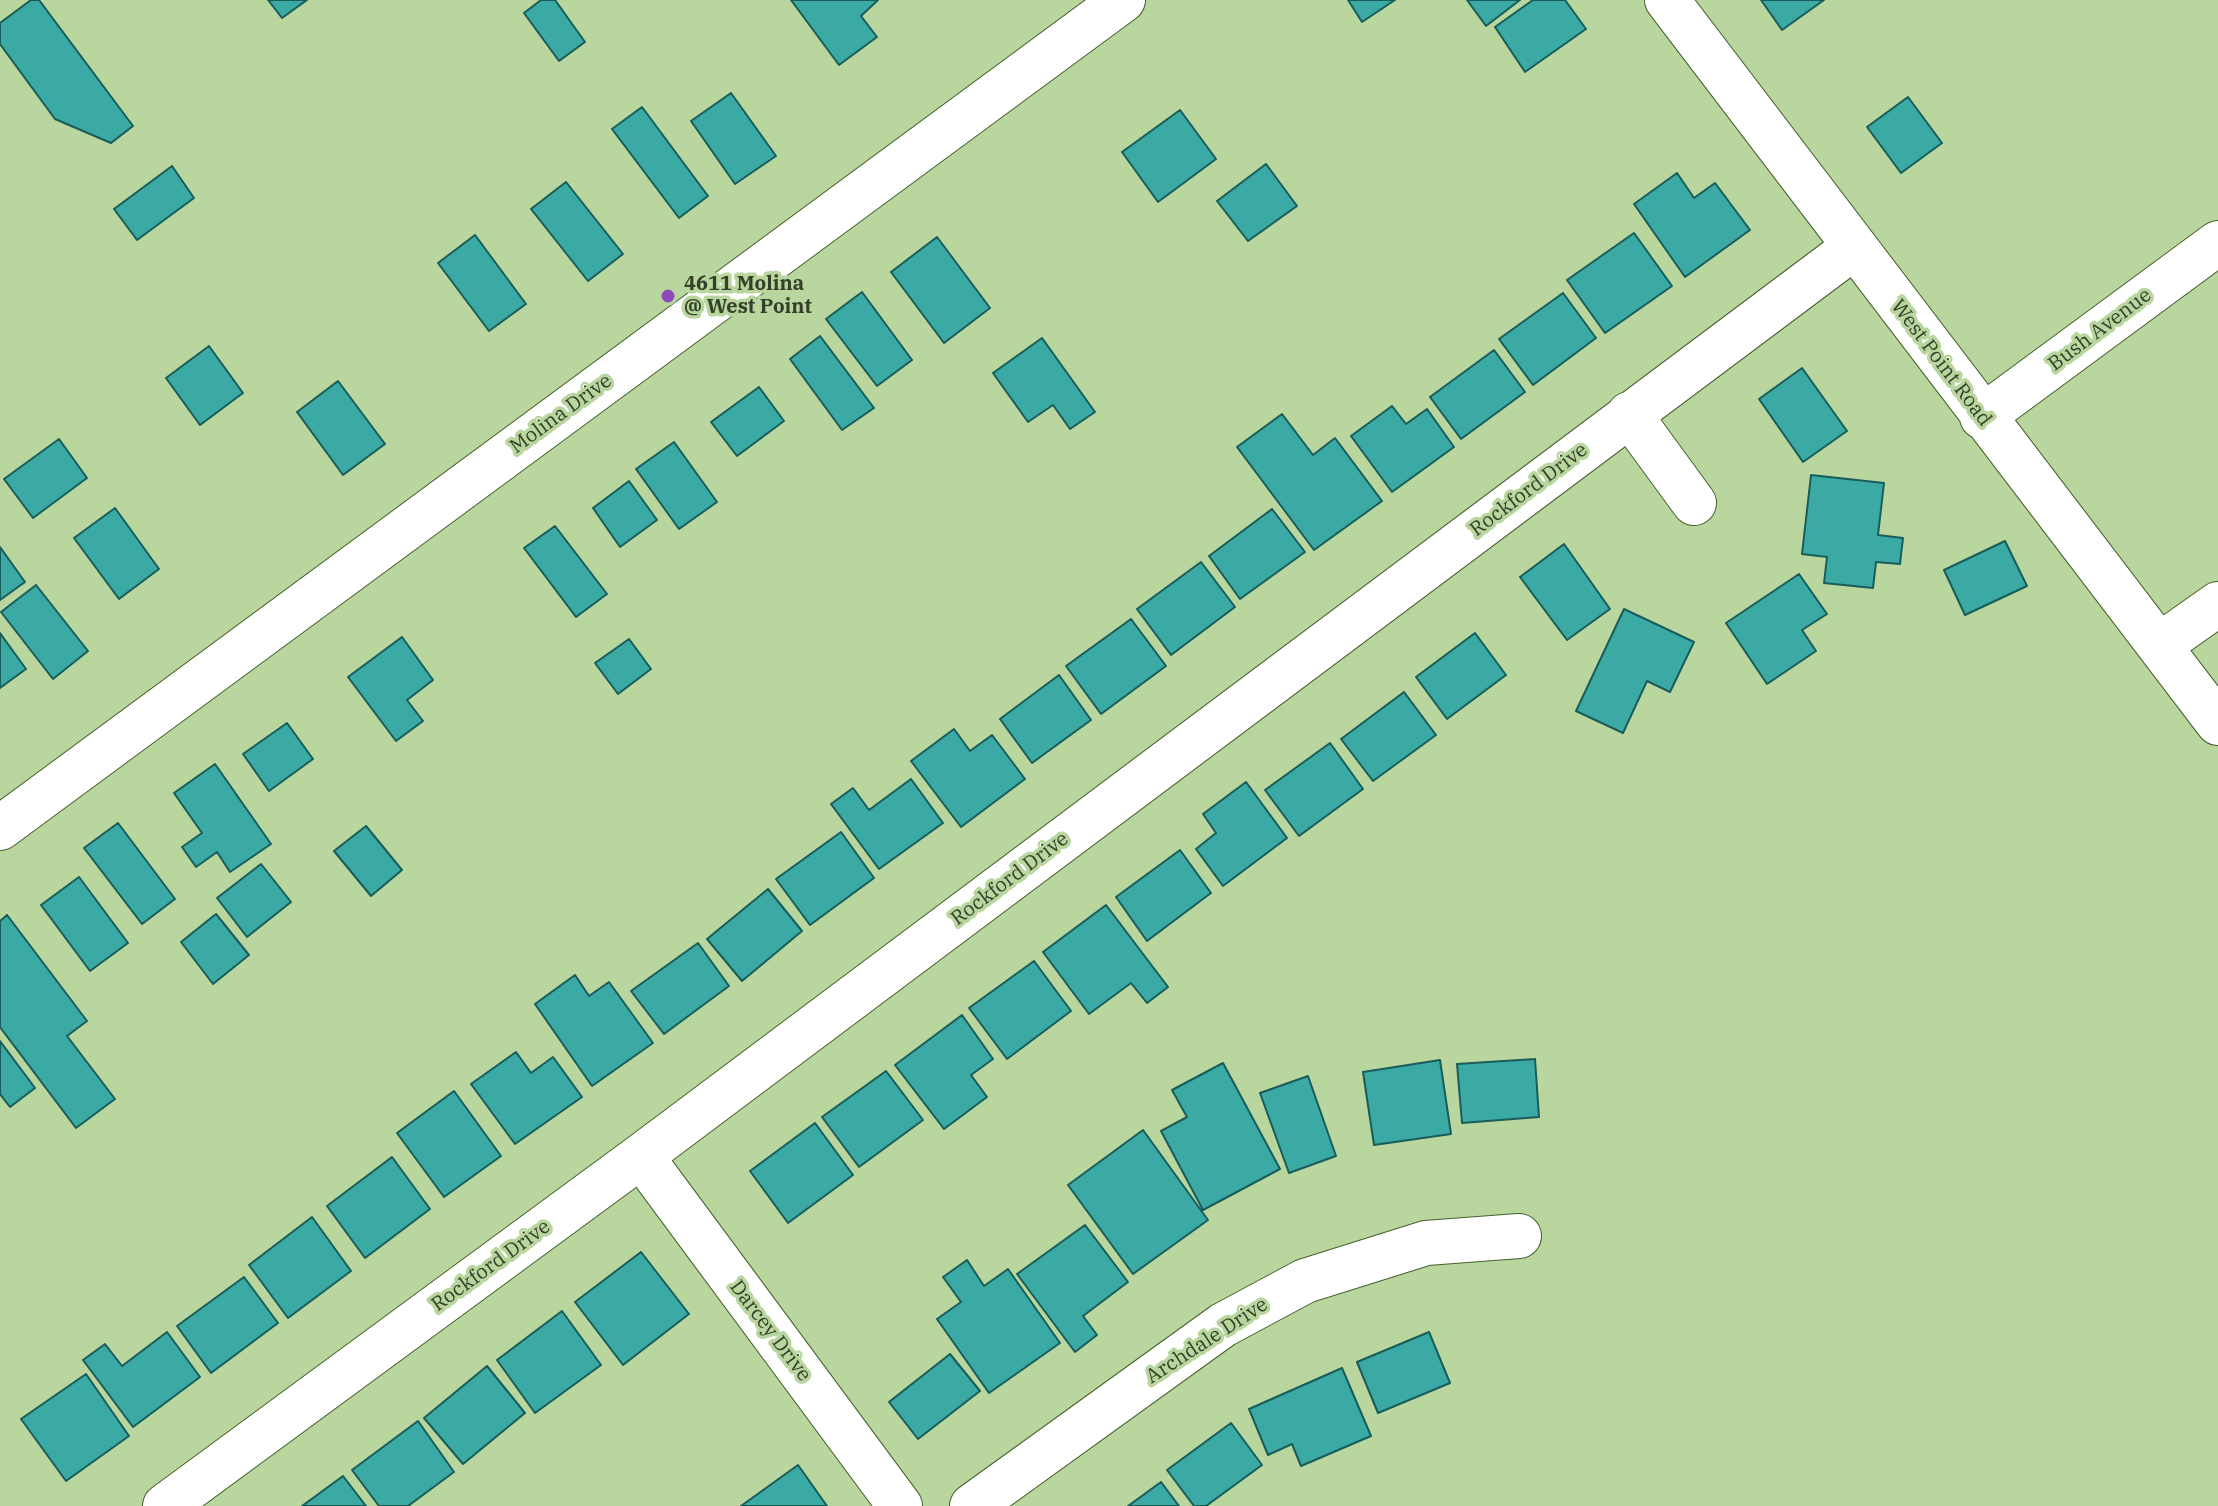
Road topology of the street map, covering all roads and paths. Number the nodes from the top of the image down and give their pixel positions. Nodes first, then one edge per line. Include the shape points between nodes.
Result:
1 (1123, 0) edge
2 (1667, 0) edge
3 (2218, 243) edge
4 (1853, 248) junction
5 (1629, 414) junction
6 (1982, 417) junction
7 (1694, 503) dead end
8 (2218, 604) edge
9 (2160, 645) junction
10 (2218, 723) edge
11 (0, 828) edge
12 (641, 1156) junction
13 (1519, 1236) dead end
14 (165, 1506) edge
15 (900, 1506) edge
16 (972, 1506) edge

1 - 11 street, Molina Drive
2 - 4 street, West Point Road
3 - 6 street, Bush Avenue
4 - 5 street, Rockford Drive
4 - 6 street, West Point Road
5 - 7 street
5 - 12 street, Rockford Drive
6 - 9 street, West Point Road
8 - 9 street
9 - 10 street, West Point Road
12 - 14 street, Rockford Drive
12 - 15 street, Darcey Drive
13 - 16 street, Archdale Drive via 1426,1243 1305,1281 1223,1325

